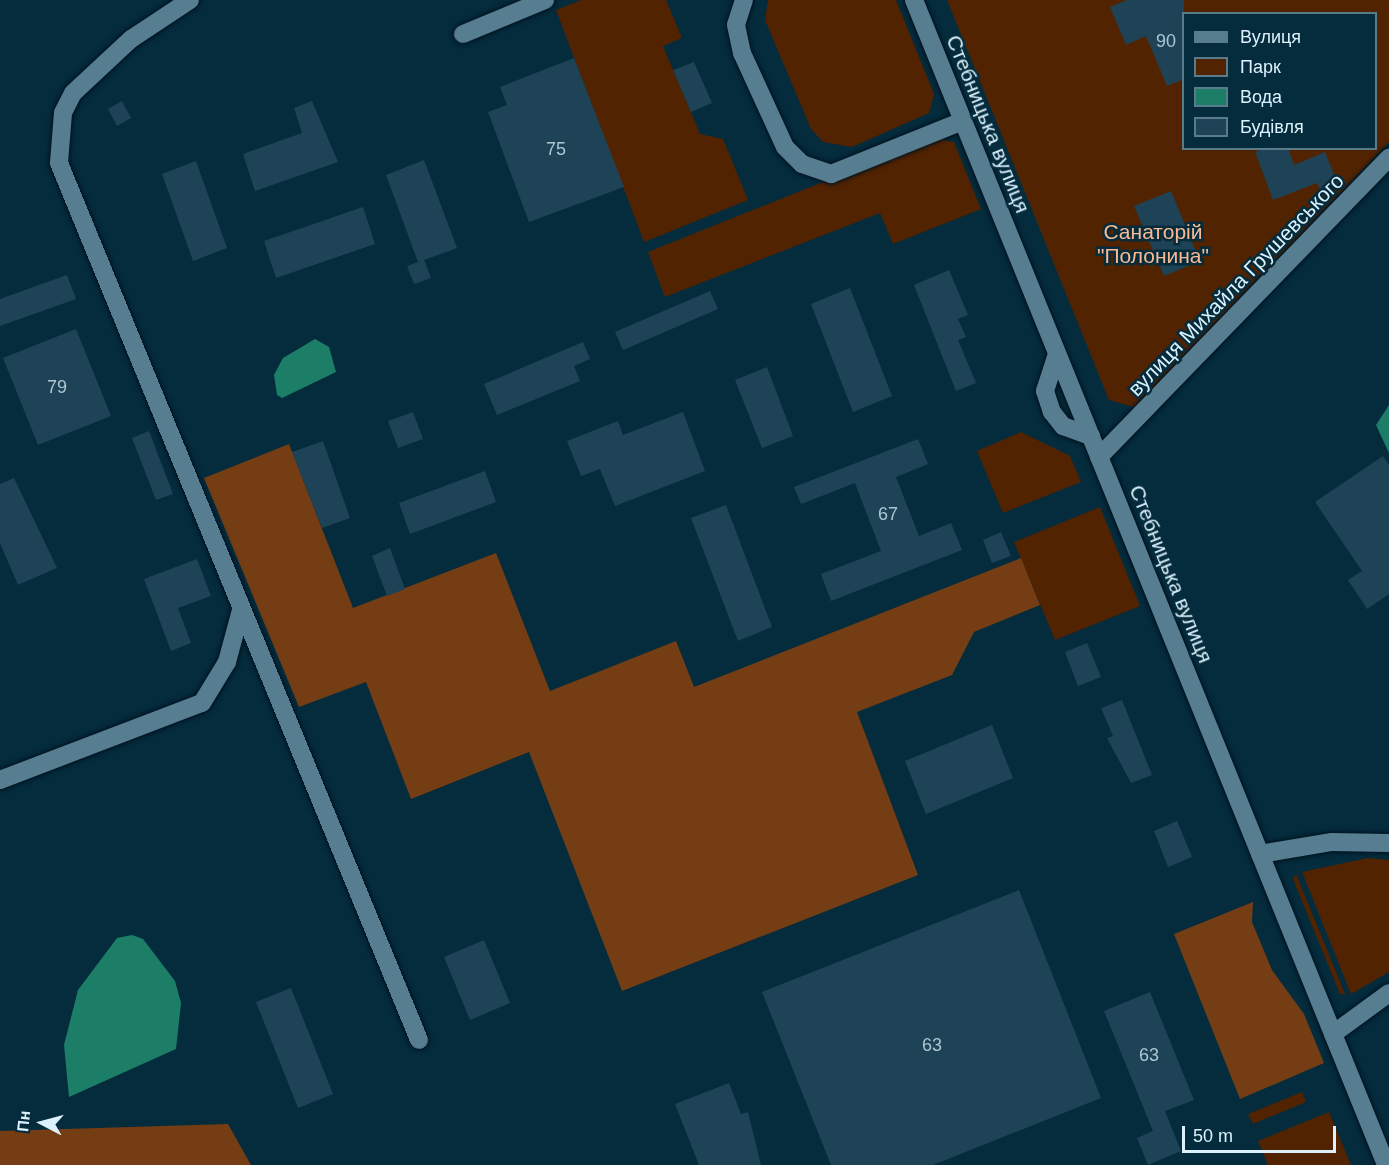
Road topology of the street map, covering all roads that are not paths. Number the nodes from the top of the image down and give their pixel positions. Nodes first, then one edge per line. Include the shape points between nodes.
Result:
1 (189, 0) edge
2 (545, 0) edge
3 (744, 0) edge
4 (914, 0) edge
5 (463, 34) dead end
6 (963, 122) junction
7 (1389, 158) edge
8 (1057, 354) junction
9 (1090, 436) junction
10 (1099, 457) junction
11 (241, 610) junction
12 (0, 780) edge
13 (1389, 843) edge
14 (1260, 854) junction
15 (1389, 993) edge
16 (1333, 1034) junction
17 (419, 1040) dead end
18 (1386, 1165) edge

1 - 11 street via 131,39 73,93 63,112 59,163
2 - 5 street
3 - 6 street via 736,26 742,52 785,147 802,164 831,174
4 - 6 street, Стебницька вулиця
6 - 8 street, Стебницька вулиця
7 - 10 street, вулиця Михайла Грушевського
8 - 9 street, Стебницька вулиця
8 - 9 street via 1045,391 1052,412 1063,426
9 - 10 street, Стебницька вулиця
10 - 14 street, Стебницька вулиця
11 - 12 street via 227,662 202,703
11 - 17 street
13 - 14 street via 1332,842
14 - 16 street, Стебницька вулиця
15 - 16 street
16 - 18 street, Стебницька вулиця

